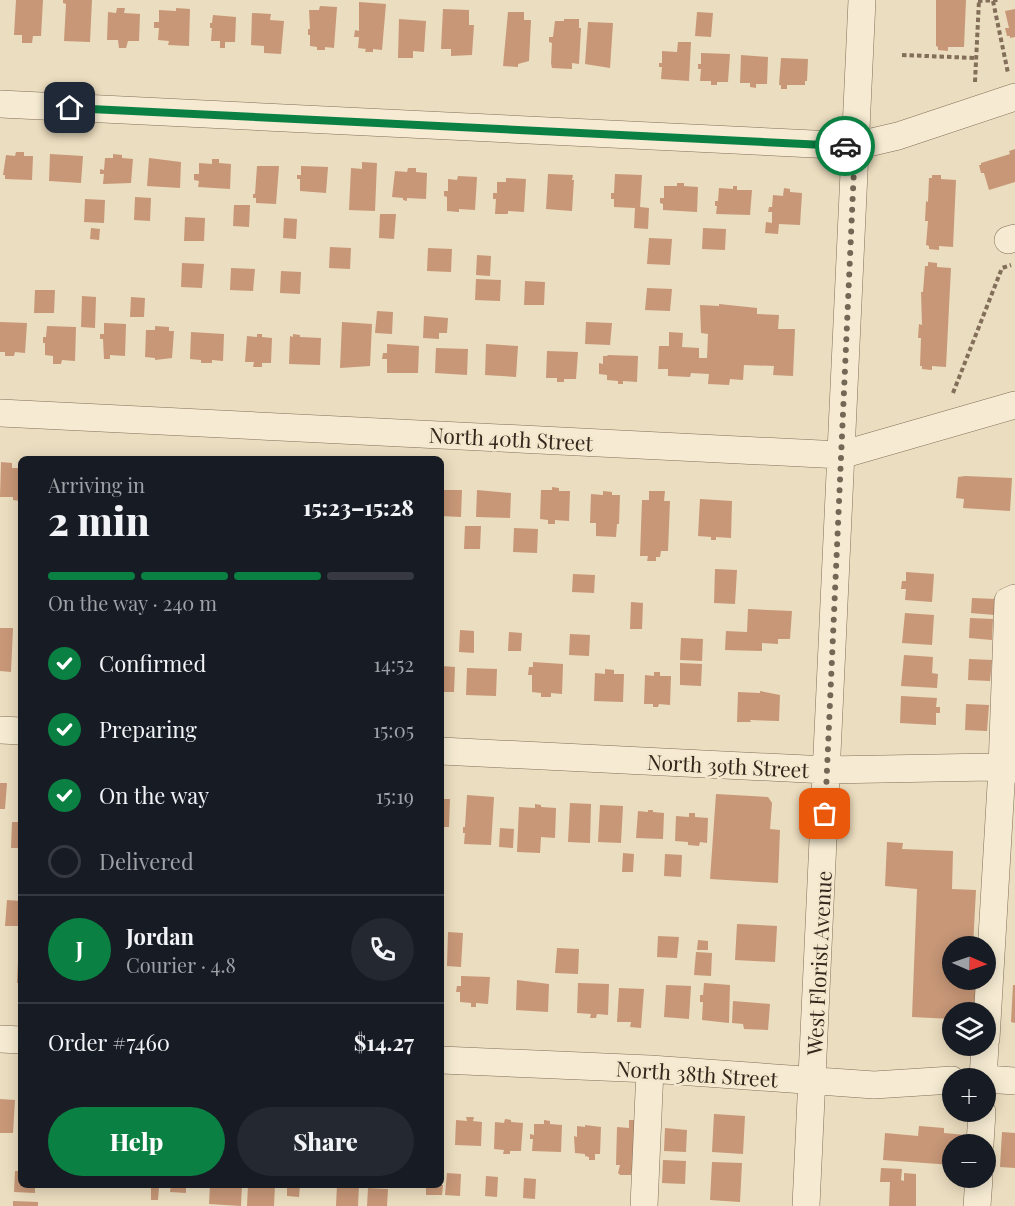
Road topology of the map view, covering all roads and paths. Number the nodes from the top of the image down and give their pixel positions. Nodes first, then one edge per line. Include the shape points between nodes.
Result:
1 (862, 0) edge
2 (978, 0) edge
3 (995, 1) edge
4 (902, 55) dead end
5 (975, 58) junction
6 (975, 82) dead end
7 (1012, 85) edge
8 (0, 104) edge
9 (855, 146) junction
10 (1012, 248) edge
11 (953, 393) dead end
12 (1015, 405) edge
13 (0, 413) edge
14 (841, 455) junction
15 (1015, 598) edge
16 (0, 730) edge
17 (18, 731) edge
18 (444, 751) edge
19 (1008, 768) edge
20 (827, 770) junction
21 (1004, 923) edge
22 (992, 1002) edge
23 (0, 1039) edge
24 (18, 1040) edge
25 (444, 1060) edge
26 (650, 1069) junction
27 (812, 1080) junction
28 (996, 1080) edge
29 (942, 1081) edge
30 (1015, 1081) edge
31 (979, 1188) edge
32 (644, 1206) edge
33 (806, 1206) edge
34 (978, 1206) edge

1 - 9 street, West Florist Avenue
2 - 3 path
2 - 5 path
3 - 7 path
4 - 5 path
5 - 6 path
7 - 9 street via 898,136
8 - 9 street
9 - 14 street, West Florist Avenue
10 - 11 path
12 - 14 street, North 40th Street
13 - 14 street, North 40th Street
14 - 20 street, West Florist Avenue
15 - 19 street via 1008,601
16 - 17 street
18 - 20 street, North 39th Street
19 - 20 street, North 39th Street
19 - 21 street
20 - 27 street, West Florist Avenue
21 - 22 street
23 - 24 street
25 - 26 street, North 38th Street
26 - 27 street, North 38th Street
26 - 32 street
27 - 29 street, North 38th Street via 874,1085
27 - 33 street, West Florist Avenue
28 - 30 street
31 - 34 street

